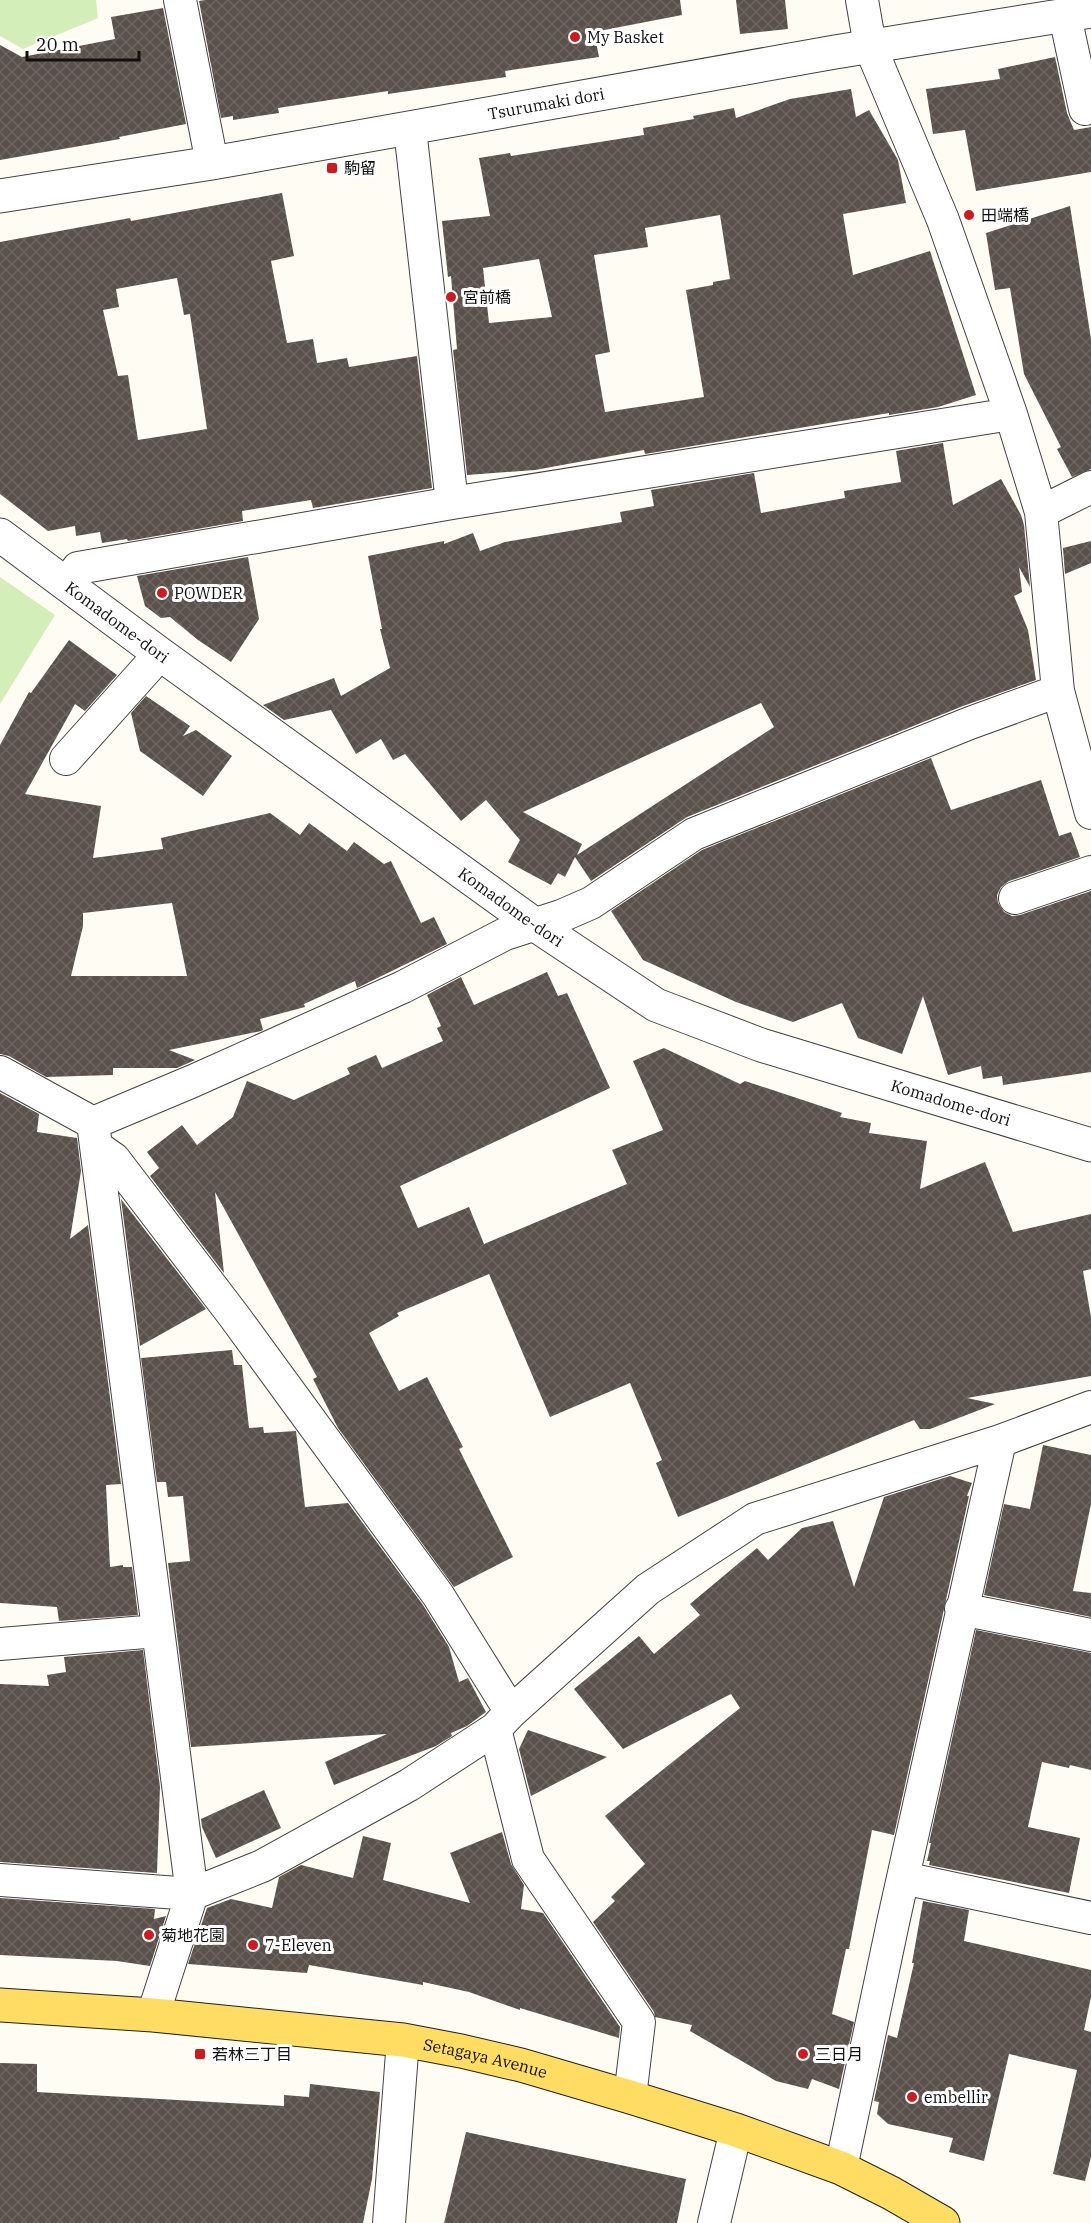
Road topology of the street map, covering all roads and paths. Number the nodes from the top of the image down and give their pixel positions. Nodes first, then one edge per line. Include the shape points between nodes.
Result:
1 (180, 0) edge
2 (862, 0) edge
3 (1078, 14) edge
4 (870, 46) junction
5 (1085, 109) dead end
6 (410, 129) junction
7 (212, 163) junction
8 (0, 196) edge
9 (1011, 414) junction
10 (1091, 487) edge
11 (452, 503) junction
12 (1041, 512) junction
13 (0, 535) edge
14 (66, 584) junction
15 (160, 654) junction
16 (1058, 691) junction
17 (66, 759) dead end
18 (1091, 813) edge
19 (1091, 872) edge
20 (1015, 898) dead end
21 (534, 924) junction
22 (0, 1072) edge
23 (95, 1135) junction
24 (1091, 1145) edge
25 (1091, 1407) edge
26 (1000, 1441) junction
27 (961, 1609) junction
28 (157, 1631) junction
29 (1091, 1635) edge
30 (0, 1644) edge
31 (503, 1721) junction
32 (903, 1878) junction
33 (0, 1881) edge
34 (192, 1894) junction
35 (1091, 1918) edge
36 (0, 2005) edge
37 (153, 2015) junction
38 (403, 2040) junction
39 (630, 2097) junction
40 (736, 2130) junction
41 (841, 2169) junction
42 (389, 2223) edge
43 (714, 2223) edge
44 (943, 2223) edge

1 - 7 street
2 - 4 street
3 - 4 street, Tsurumaki dori
3 - 5 street
4 - 6 street, Tsurumaki dori
4 - 9 street via 943,220
6 - 7 street, Tsurumaki dori
6 - 11 street
7 - 8 street, Tsurumaki dori
9 - 11 street
9 - 12 street
10 - 12 street
11 - 14 street via 78,568
12 - 16 street
13 - 14 street, Komadome-dori
14 - 15 street, Komadome-dori
15 - 17 street
15 - 21 street, Komadome-dori
16 - 18 street
16 - 21 street via 694,834 591,903
19 - 20 street
21 - 23 street via 505,934 403,987 193,1081
21 - 24 street, Komadome-dori via 656,1005 761,1045
22 - 23 street
23 - 28 street
23 - 31 street via 241,1325 438,1595
25 - 26 street
26 - 27 street
26 - 31 street via 755,1519 648,1589
27 - 29 street
27 - 32 street
28 - 30 street
28 - 34 street
31 - 34 street via 409,1785 262,1866
31 - 39 street via 528,1859 639,2022
32 - 35 street
32 - 41 street
33 - 34 street
34 - 37 street
36 - 37 main road, Setagaya Avenue
37 - 38 main road, Setagaya Avenue
38 - 39 main road, Setagaya Avenue via 511,2063
38 - 42 street
39 - 40 main road, Setagaya Avenue
40 - 41 main road, Setagaya Avenue
40 - 43 street
41 - 44 main road, Setagaya Avenue

